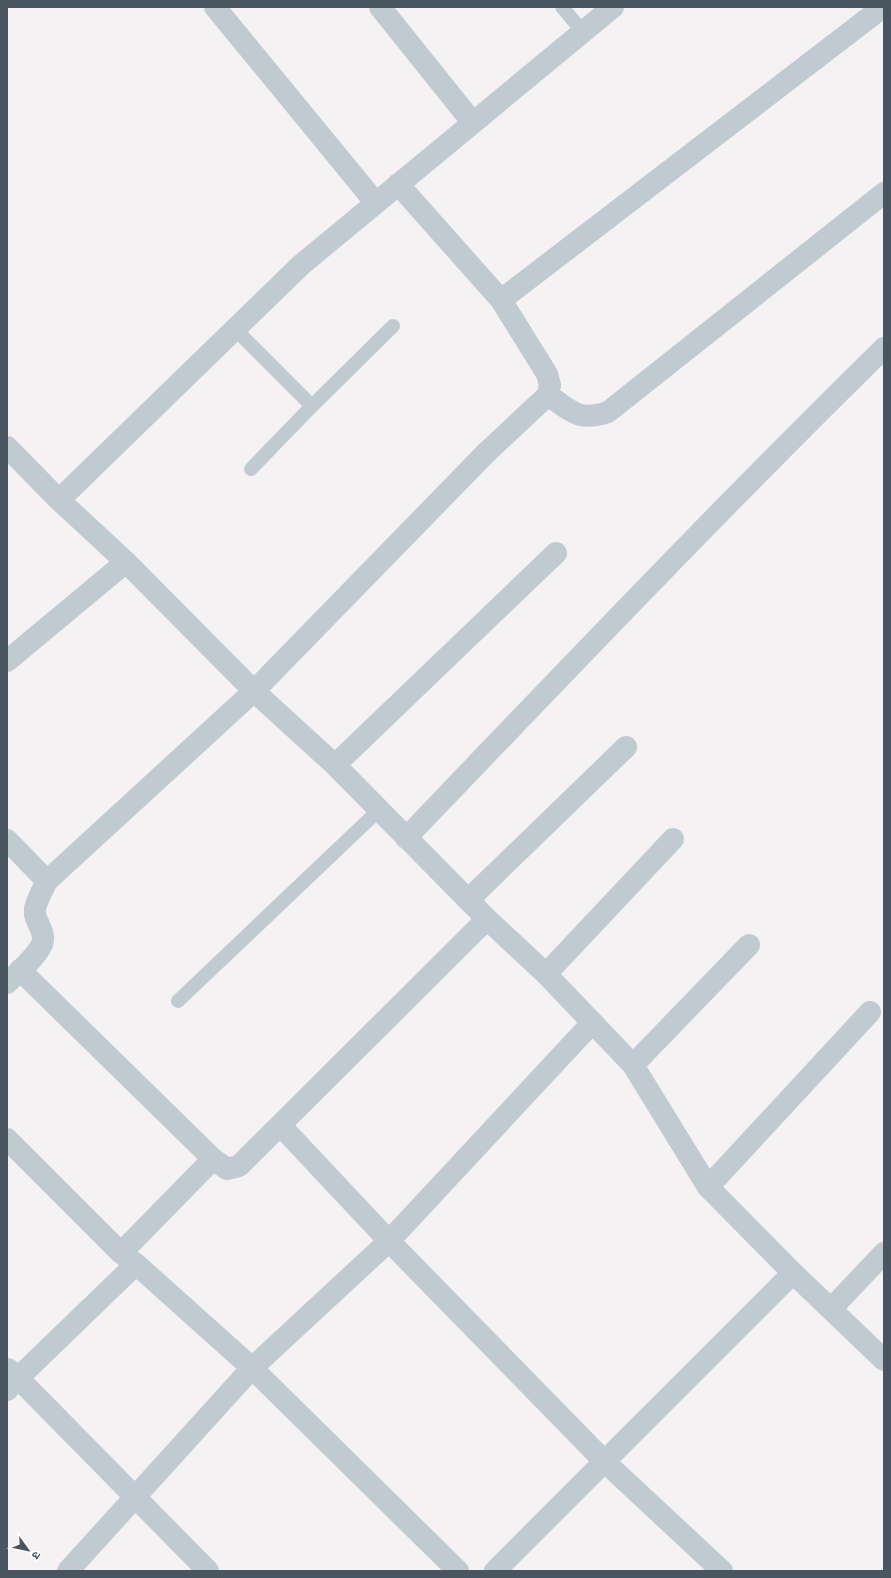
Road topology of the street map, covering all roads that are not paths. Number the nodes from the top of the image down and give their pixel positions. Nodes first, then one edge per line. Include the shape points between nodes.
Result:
1 (216, 7) edge
2 (380, 7) edge
3 (562, 7) edge
4 (613, 7) edge
5 (883, 7) edge
6 (583, 32) junction
7 (473, 123) junction
8 (398, 184) junction
9 (884, 193) edge
10 (374, 202) junction
11 (501, 300) junction
12 (393, 326) dead end
13 (234, 329) junction
14 (884, 348) edge
15 (548, 395) junction
16 (312, 406) junction
17 (7, 447) edge
18 (251, 469) dead end
19 (59, 500) junction
20 (556, 554) dead end
21 (126, 562) junction
22 (7, 661) edge
23 (254, 691) junction
24 (626, 747) dead end
25 (335, 765) junction
26 (379, 810) junction
27 (406, 838) junction
28 (673, 838) dead end
29 (7, 840) edge
30 (48, 881) junction
31 (468, 900) junction
32 (487, 920) junction
33 (749, 945) dead end
34 (546, 974) junction
35 (14, 976) edge
36 (178, 1001) dead end
37 (870, 1012) dead end
38 (592, 1023) junction
39 (633, 1065) junction
40 (280, 1125) junction
41 (7, 1138) edge
42 (214, 1159) junction
43 (708, 1187) junction
44 (389, 1241) junction
45 (884, 1253) edge
46 (128, 1258) junction
47 (792, 1273) junction
48 (831, 1309) junction
49 (884, 1360) edge
50 (252, 1368) junction
51 (11, 1379) edge
52 (605, 1462) junction
53 (136, 1496) junction
54 (68, 1571) edge
55 (208, 1571) edge
56 (458, 1571) edge
57 (495, 1571) edge
58 (722, 1571) edge

1 - 10 street
2 - 7 street
3 - 6 lane
4 - 6 street
5 - 11 street
6 - 7 street
7 - 8 street
8 - 10 street
8 - 11 street
9 - 15 street via 608,412 585,417 574,413
10 - 13 street via 300,265
11 - 15 street via 548,374
12 - 16 lane
13 - 16 lane
13 - 19 street
14 - 27 street via 629,605
15 - 23 street via 486,453
16 - 18 lane
17 - 19 street
19 - 21 street
20 - 25 street
21 - 22 street
21 - 23 street
23 - 25 street
23 - 30 street
24 - 31 street
25 - 26 street
26 - 27 street
26 - 36 lane
27 - 31 street
28 - 34 street
29 - 30 street
30 - 35 street via 35,910 43,937 42,944
31 - 32 street
32 - 34 street
32 - 40 street
33 - 39 street
34 - 38 street
35 - 42 street
37 - 43 street
38 - 39 street
38 - 44 street
39 - 43 street
40 - 42 street via 240,1166 227,1169
40 - 44 street
41 - 46 street
42 - 46 street
43 - 47 street
44 - 50 street
44 - 52 street
45 - 48 street
46 - 50 street
46 - 51 street
47 - 48 street
47 - 52 street
48 - 49 street
50 - 53 street
50 - 56 street
51 - 53 street
52 - 57 street
52 - 58 street
53 - 54 street
53 - 55 street

